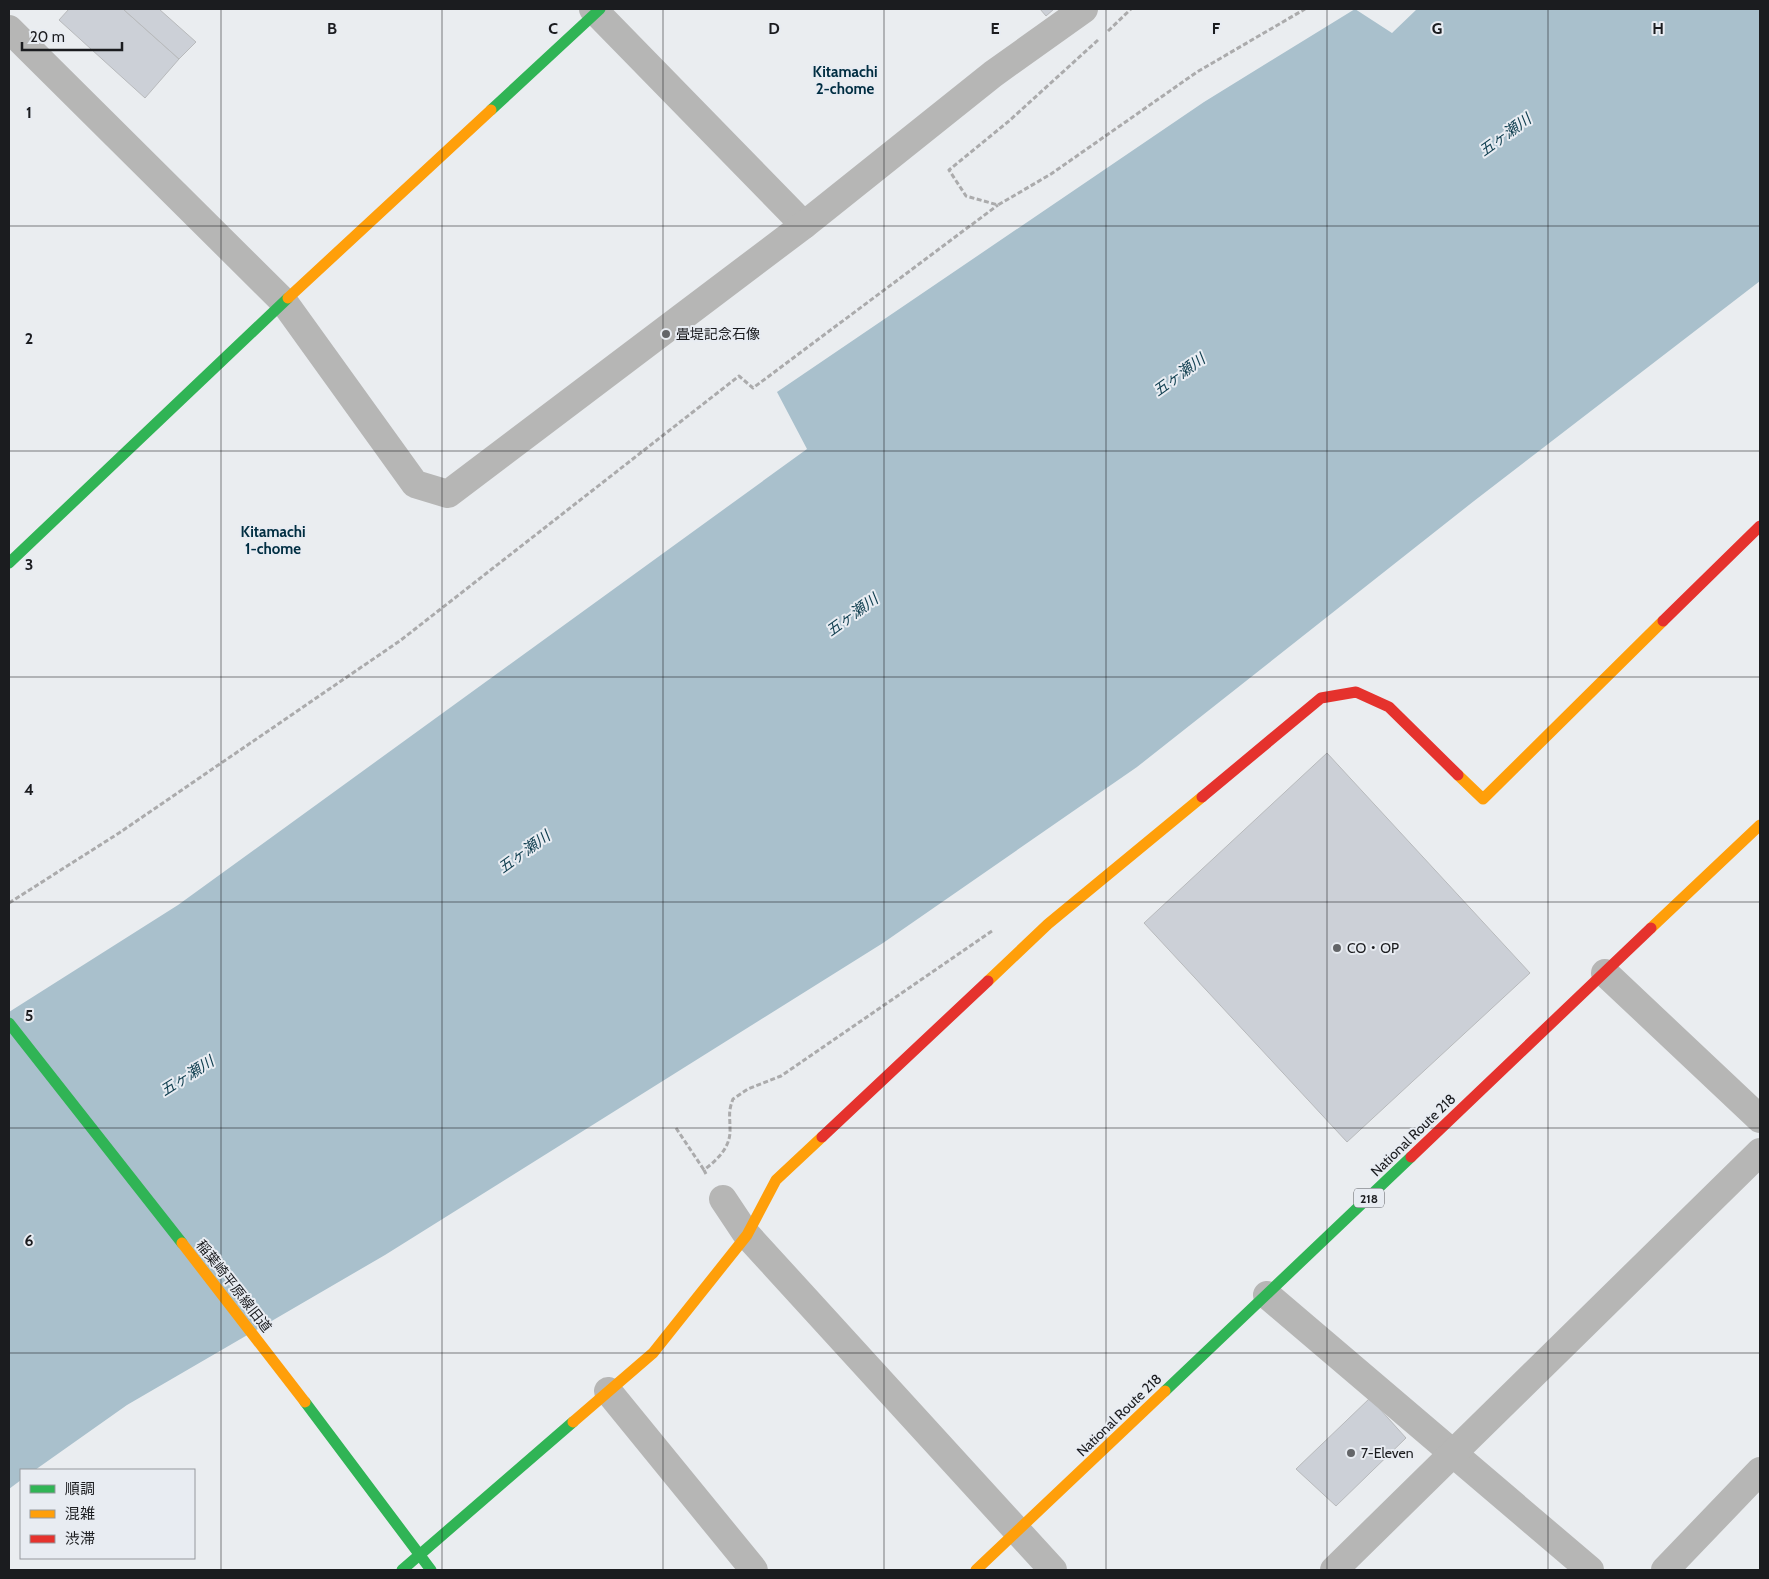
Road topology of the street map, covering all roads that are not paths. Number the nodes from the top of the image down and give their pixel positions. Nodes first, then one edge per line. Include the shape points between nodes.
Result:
1 (1084, 9) edge
2 (596, 10) edge
3 (9, 29) edge
4 (804, 226) junction
5 (284, 302) junction
6 (1757, 534) edge
7 (9, 563) edge
8 (1760, 825) edge
9 (1605, 973) junction
10 (9, 1023) edge
11 (1760, 1119) edge
12 (1760, 1152) edge
13 (723, 1199) road end
14 (747, 1234) junction
15 (1267, 1295) junction
16 (608, 1391) junction
17 (1452, 1454) junction
18 (1760, 1470) edge
19 (1018, 1531) junction
20 (420, 1555) junction
21 (402, 1570) edge
22 (431, 1570) edge
23 (754, 1570) edge
24 (976, 1570) edge
25 (1053, 1570) edge
26 (1334, 1570) edge
27 (1590, 1570) edge
28 (1665, 1570) edge

1 - 4 street via 993,74
2 - 4 street
2 - 5 main road
3 - 5 street
4 - 5 street via 448,494 415,484
5 - 7 main road
6 - 14 main road via 1484,799 1389,707 1356,692 1321,698 1041,931 776,1180
8 - 9 main road, National Route 218 / 218
9 - 11 street
9 - 15 main road, National Route 218 / 218
10 - 20 main road, 稲葉崎平原線旧道 via 269,1354
12 - 17 street
13 - 14 street
14 - 16 main road via 653,1353
14 - 19 street
15 - 17 street
15 - 19 main road, National Route 218 / 218
16 - 20 main road
16 - 23 street
17 - 26 street
17 - 27 street
18 - 28 street
19 - 24 main road, National Route 218 / 218
19 - 25 street
20 - 21 main road
20 - 22 main road, 稲葉崎平原線旧道

